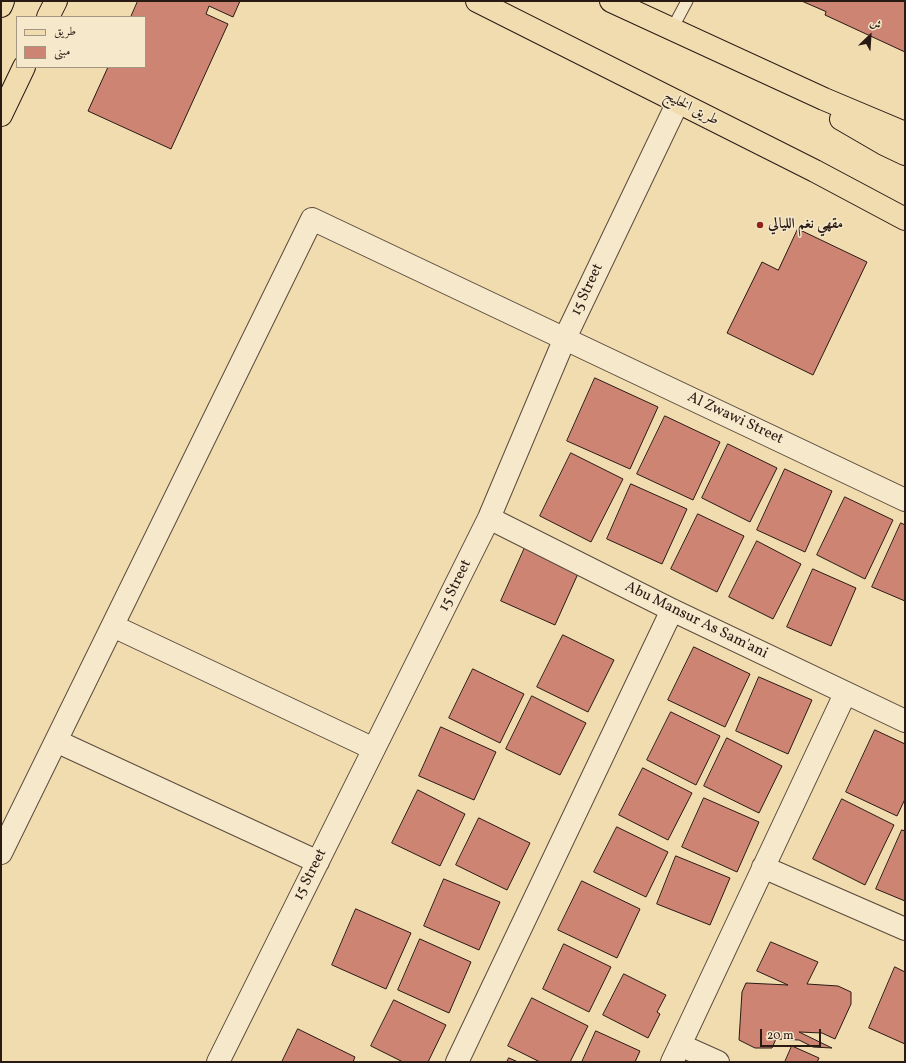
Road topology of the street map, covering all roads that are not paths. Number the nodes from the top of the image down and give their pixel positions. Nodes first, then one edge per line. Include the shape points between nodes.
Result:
1 (56, 1) edge
2 (477, 1) edge
3 (611, 1) edge
4 (687, 1) edge
5 (48, 16) edge
6 (672, 29) junction
7 (741, 61) junction
8 (24, 68) edge
9 (678, 102) junction
10 (1, 115) edge
11 (905, 134) edge
12 (905, 154) edge
13 (815, 171) junction
14 (905, 201) edge
15 (905, 219) edge
16 (565, 338) junction
17 (905, 500) edge
18 (489, 518) junction
19 (672, 610) junction
20 (112, 626) junction
21 (845, 694) junction
22 (905, 721) edge
23 (56, 741) junction
24 (374, 749) junction
25 (1, 853) edge
26 (318, 862) junction
27 (764, 867) junction
28 (905, 929) edge
29 (676, 1053) edge
30 (218, 1062) edge
31 (457, 1062) edge
32 (718, 1062) edge

1 - 5 main road
2 - 9 main road, طريق الخليج
3 - 6 main road
4 - 6 lane
6 - 7 main road
7 - 11 main road
7 - 12 main road
8 - 10 main road
9 - 13 main road, طريق الخليج
9 - 16 street, 15 Street
13 - 14 main road
13 - 15 main road, طريق الخليج
16 - 17 street, Al Zwawi Street
16 - 18 street, 15 Street
16 - 20 street, Al Zwawi Street via 312,219
18 - 19 street, Abu Mansur As Sam'ani
18 - 24 street, 15 Street
19 - 21 street, Abu Mansur As Sam'ani
19 - 31 street
20 - 23 street
20 - 24 street
21 - 22 street, Abu Mansur As Sam'ani
21 - 27 street
23 - 25 street
23 - 26 street
24 - 26 street, 15 Street
26 - 30 street, 15 Street
27 - 28 street
27 - 29 street
29 - 32 street

